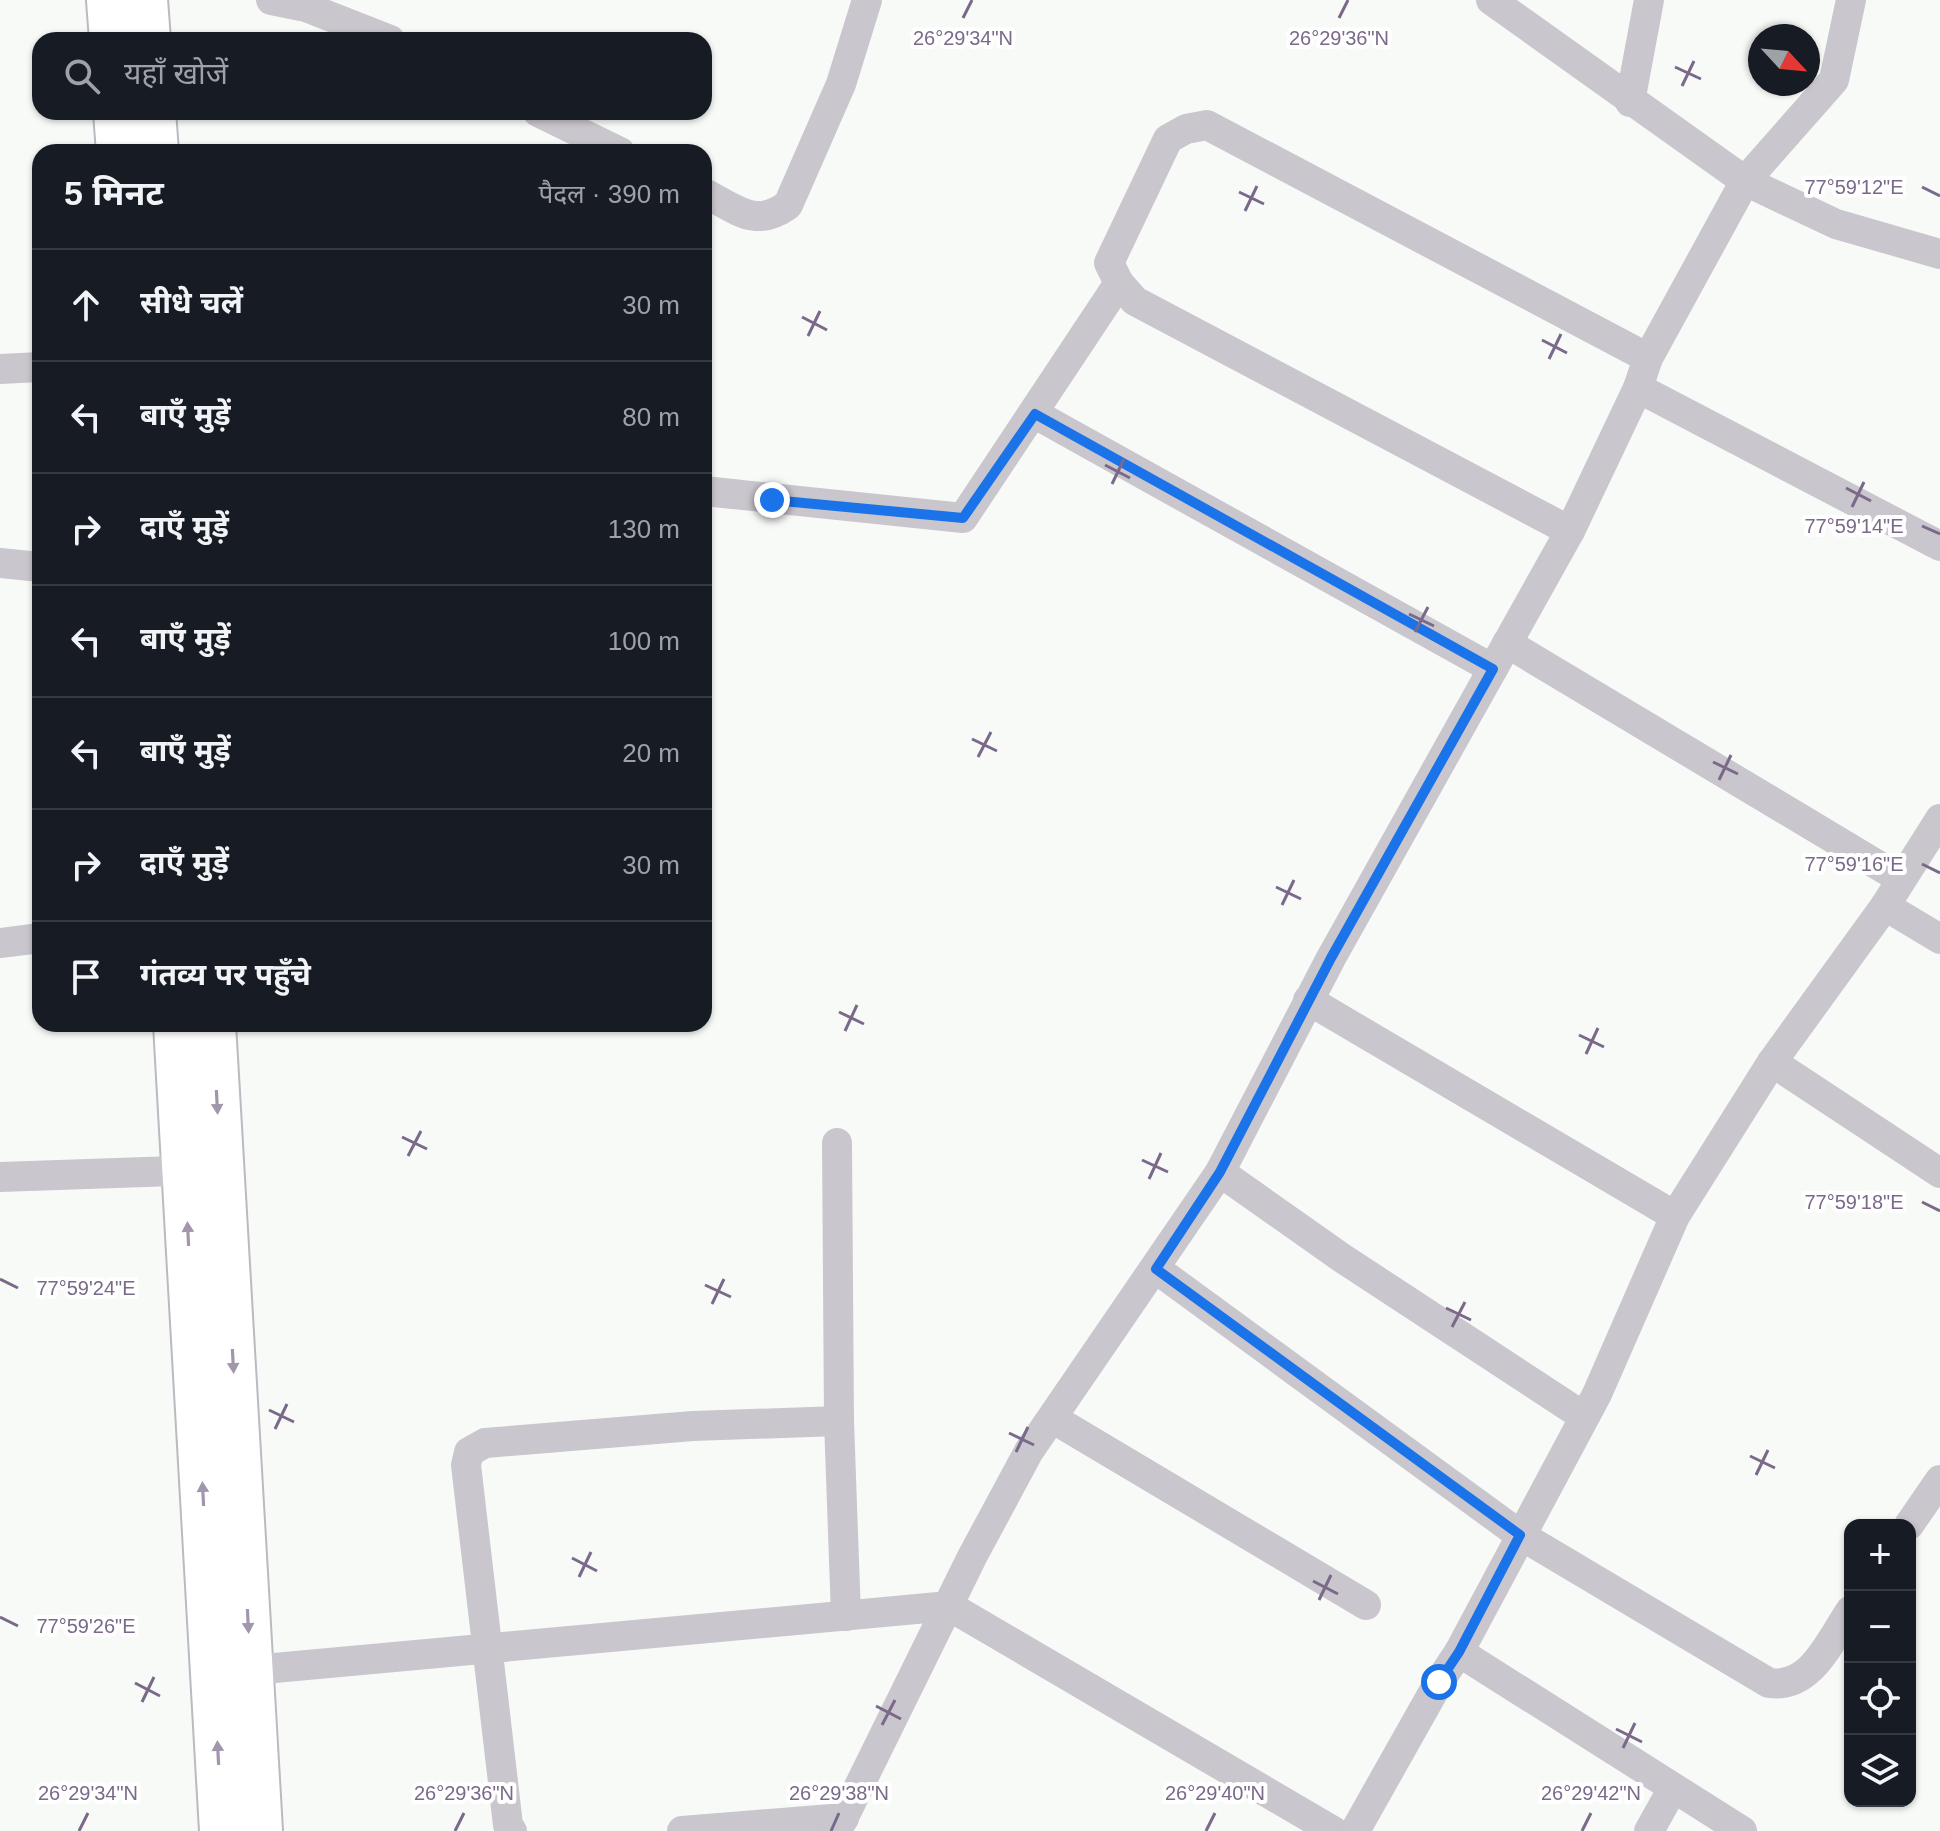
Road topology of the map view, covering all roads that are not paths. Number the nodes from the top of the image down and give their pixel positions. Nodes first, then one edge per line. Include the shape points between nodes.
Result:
1 (109, 0) edge
2 (145, 0) edge
3 (271, 0) edge
4 (867, 0) edge
5 (1491, 0) edge
6 (1649, 0) edge
7 (1851, 0) edge
8 (111, 32) edge
9 (147, 32) edge
10 (370, 32) edge
11 (1630, 102) junction
12 (117, 120) edge
13 (154, 120) edge
14 (554, 120) edge
15 (118, 144) edge
16 (155, 144) edge
17 (604, 144) edge
18 (1745, 181) junction
19 (712, 197) edge
20 (1940, 254) edge
21 (1119, 283) junction
22 (1648, 358) junction
23 (32, 367) edge
24 (0, 369) edge
25 (1638, 388) junction
26 (1035, 414) junction
27 (712, 492) edge
28 (1570, 531) junction
29 (1940, 546) edge
30 (0, 563) edge
31 (32, 566) edge
32 (1500, 656) junction
33 (1940, 819) edge
34 (1901, 879) junction
35 (1885, 906) junction
36 (32, 939) edge
37 (1940, 939) edge
38 (0, 943) edge
39 (1308, 1000) junction
40 (177, 1032) edge
41 (212, 1032) edge
42 (1772, 1062) junction
43 (837, 1143) dead end
44 (203, 1170) junction
45 (1220, 1172) junction
46 (1940, 1173) edge
47 (0, 1177) edge
48 (1675, 1216) junction
49 (1156, 1269) junction
50 (1583, 1416) junction
51 (1052, 1418) junction
52 (839, 1421) junction
53 (1940, 1480) edge
54 (1913, 1519) edge
55 (1520, 1535) junction
56 (1366, 1605) dead end
57 (949, 1606) junction
58 (846, 1616) junction
59 (1844, 1620) edge
60 (489, 1650) junction
61 (1459, 1652) junction
62 (232, 1672) junction
63 (1673, 1788) junction
64 (840, 1825) edge
65 (222, 1831) edge
66 (260, 1831) edge
67 (512, 1831) edge
68 (682, 1831) edge
69 (1333, 1831) edge
70 (1355, 1831) edge
71 (1649, 1831) edge
72 (1742, 1831) edge

1 - 8 highway
2 - 9 highway
3 - 10 street via 306,7
4 - 19 street via 841,84 788,205 771,217 753,217
5 - 11 street
6 - 11 street
7 - 18 street via 1834,80
11 - 18 street
12 - 15 highway
13 - 16 highway
14 - 17 street
18 - 20 street via 1836,224
18 - 22 street
21 - 22 street via 1109,263 1168,139 1207,125
21 - 26 street
21 - 28 street via 1135,301
22 - 25 street
23 - 24 street
25 - 28 street
25 - 29 street
26 - 27 street via 963,518
26 - 32 street
28 - 32 street
30 - 31 street
32 - 34 street
32 - 39 street
33 - 34 street
34 - 35 street
35 - 37 street
35 - 42 street
36 - 38 street
39 - 45 street
39 - 48 street
40 - 44 highway
41 -> 44 highway
42 - 46 street
42 - 48 street
43 - 52 street
44 - 47 street
44 - 62 highway
45 - 49 street
45 - 50 street
48 - 50 street
49 - 51 street
49 - 55 street
50 - 55 street
51 - 56 street
51 - 57 street via 1029,1451
52 - 58 street
52 - 60 street via 693,1426 485,1443 469,1452 466,1465
53 - 54 street
55 - 59 street via 1769,1683 1787,1685 1806,1674
55 - 61 street
57 - 58 street
57 - 64 street
57 - 69 street
58 - 60 street
60 - 62 street
60 - 67 street
61 - 63 street
61 - 70 street
65 -> 62 highway
62 - 66 highway
63 - 71 street
63 - 72 street
64 - 68 street

